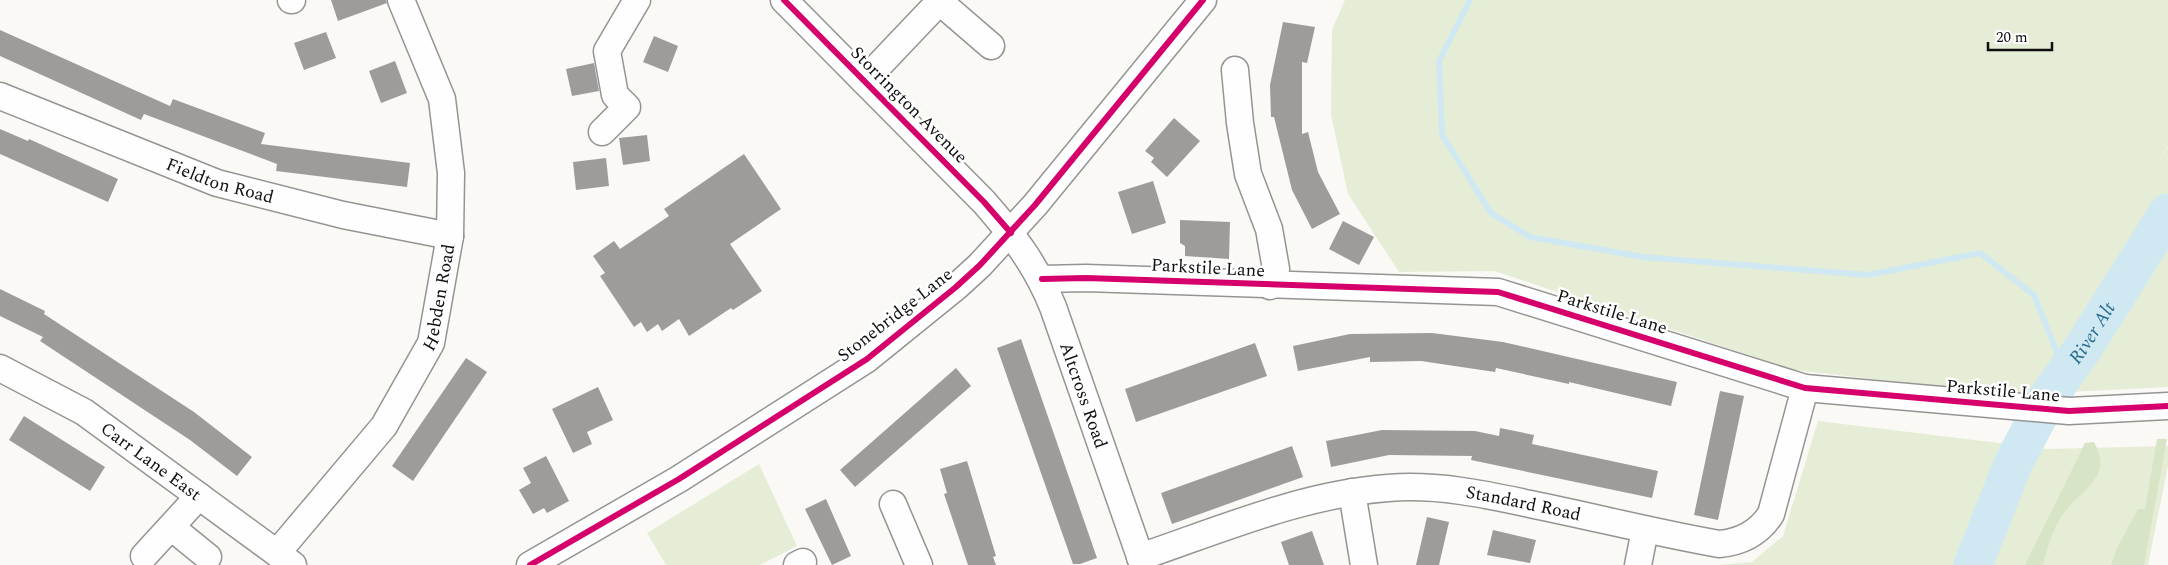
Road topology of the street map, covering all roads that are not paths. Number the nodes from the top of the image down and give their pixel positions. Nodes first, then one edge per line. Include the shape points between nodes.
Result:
1 (401, 0) edge
2 (637, 0) edge
3 (784, 0) edge
4 (1203, 0) edge
5 (941, 1) edge
6 (991, 46) dead end
7 (1235, 70) dead end
8 (864, 81) junction
9 (0, 96) edge
10 (602, 132) dead end
11 (1011, 233) junction
12 (450, 236) junction
13 (1042, 279) junction
14 (1270, 286) junction
15 (0, 368) edge
16 (1805, 388) junction
17 (2168, 406) edge
18 (1352, 492) junction
19 (199, 496) junction
20 (893, 504) dead end
21 (171, 527) junction
22 (1645, 530) junction
23 (144, 556) dead end
24 (208, 557) dead end
25 (285, 559) edge
26 (1142, 561) edge
27 (530, 565) edge
28 (919, 565) edge
29 (1364, 565) edge
30 (1638, 565) edge

1 - 12 street, Hebden Road via 442,99 451,173
2 - 10 street via 607,52 615,94 627,107
3 - 8 street, Storrington Avenue
4 - 11 street, Stonebridge Lane
5 - 6 street
5 - 8 street
7 - 14 street via 1248,174 1269,229 1276,269
8 - 11 street, Storrington Avenue
9 - 12 street, Fieldton Road via 217,183
11 - 13 street, Altcross Road
11 - 27 street, Stonebridge Lane via 956,287 867,359 679,479
12 - 25 street, Hebden Road via 431,342 384,426
13 - 14 street, Parkstile Lane
13 - 26 street, Altcross Road
14 - 16 street, Parkstile Lane via 1498,292
15 - 19 street, Carr Lane East via 84,412
16 - 17 street, Parkstile Lane via 2069,411
16 - 22 street, Standard Road via 1771,514 1759,529 1739,540 1719,544
18 - 22 street, Standard Road via 1426,488 1478,493
18 - 26 street, Standard Road via 1287,508
18 - 29 street
19 - 21 street
19 - 25 street, Carr Lane East
20 - 28 street
21 - 23 street
21 - 24 street
22 - 30 street

